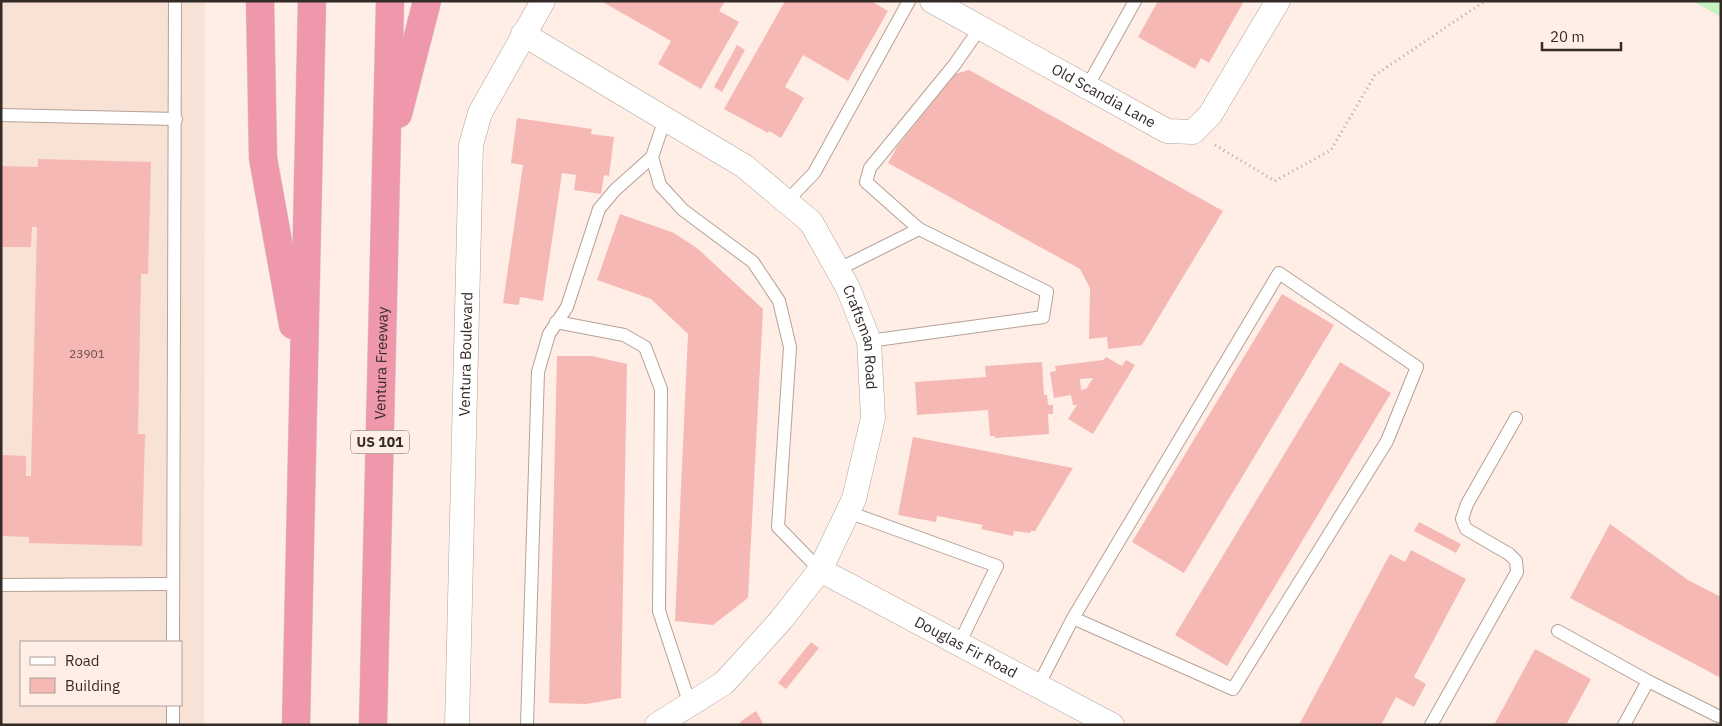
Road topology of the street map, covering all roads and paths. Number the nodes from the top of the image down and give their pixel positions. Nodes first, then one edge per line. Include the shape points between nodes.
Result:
1 (175, 1) edge
2 (260, 1) edge
3 (312, 1) edge
4 (390, 1) edge
5 (427, 1) edge
6 (543, 1) edge
7 (910, 1) edge
8 (932, 1) edge
9 (1135, 1) edge
10 (1278, 1) edge
11 (1485, 1) edge
12 (980, 28) junction
13 (524, 34) junction
14 (1087, 87) junction
15 (1, 115) edge
16 (176, 119) junction
17 (665, 119) junction
18 (1193, 132) junction
19 (652, 157) junction
20 (387, 159) junction
21 (786, 201) junction
22 (919, 229) junction
23 (837, 270) junction
24 (556, 322) junction
25 (869, 341) junction
26 (303, 384) junction
27 (1516, 418) dead end
28 (848, 512) junction
29 (820, 570) junction
30 (172, 584) junction
31 (1, 585) edge
32 (1073, 618) junction
33 (1558, 631) dead end
34 (173, 641) edge
35 (959, 644) junction
36 (1648, 681) junction
37 (1038, 686) junction
38 (690, 705) junction
39 (173, 706) edge
40 (1718, 716) dead end
41 (172, 725) edge
42 (296, 725) edge
43 (373, 725) edge
44 (457, 725) edge
45 (527, 725) edge
46 (657, 725) edge
47 (1112, 725) edge
48 (1431, 725) edge
49 (1624, 725) edge

1 - 16 lane
2 - 26 highway via 263,158
3 - 26 highway
4 - 20 highway, Ventura Freeway / US 101
5 - 20 highway
6 - 13 street, Ventura Boulevard
7 - 21 lane via 814,173
8 - 12 street, Old Scandia Lane
9 - 14 lane
10 - 18 street via 1210,115
11 - 18 path via 1375,75 1331,150 1275,181
12 - 14 street, Old Scandia Lane
12 - 22 lane via 955,64 870,168 866,182
13 - 17 street, Craftsman Road
13 - 44 street, Ventura Boulevard via 480,113 471,145
14 - 18 street, Old Scandia Lane via 1166,131
15 - 16 lane
16 - 30 lane
17 - 19 lane
17 - 21 street, Craftsman Road via 744,166
19 - 24 lane via 599,209 567,307
19 - 29 lane via 660,185 683,210 753,262 779,301 790,347 778,527
20 - 43 highway, Ventura Freeway / US 101
21 - 23 street, Craftsman Road via 811,222
22 - 23 lane
22 - 25 lane via 1047,292 1043,317
23 - 25 street, Craftsman Road via 848,288
24 - 38 lane via 624,335 645,346 661,389 659,611
24 - 45 lane via 549,334 538,372
25 - 28 street, Craftsman Road via 872,418 854,499
26 - 42 highway
27 - 48 lane via 1466,504 1462,519 1466,529 1509,554 1516,562 1517,572
28 - 29 street, Craftsman Road
28 - 35 lane via 997,566
29 - 35 street, Douglas Fir Road
29 - 38 street, Craftsman Road via 781,620 724,683
30 - 31 lane
30 - 34 lane
32 - 32 lane via 1279,273 1417,367 1387,441 1233,689
32 - 37 lane
33 - 36 lane
35 - 37 street, Douglas Fir Road
36 - 40 lane
36 - 49 lane
37 - 47 street, Douglas Fir Road
38 - 46 street, Craftsman Road
39 - 41 lane

